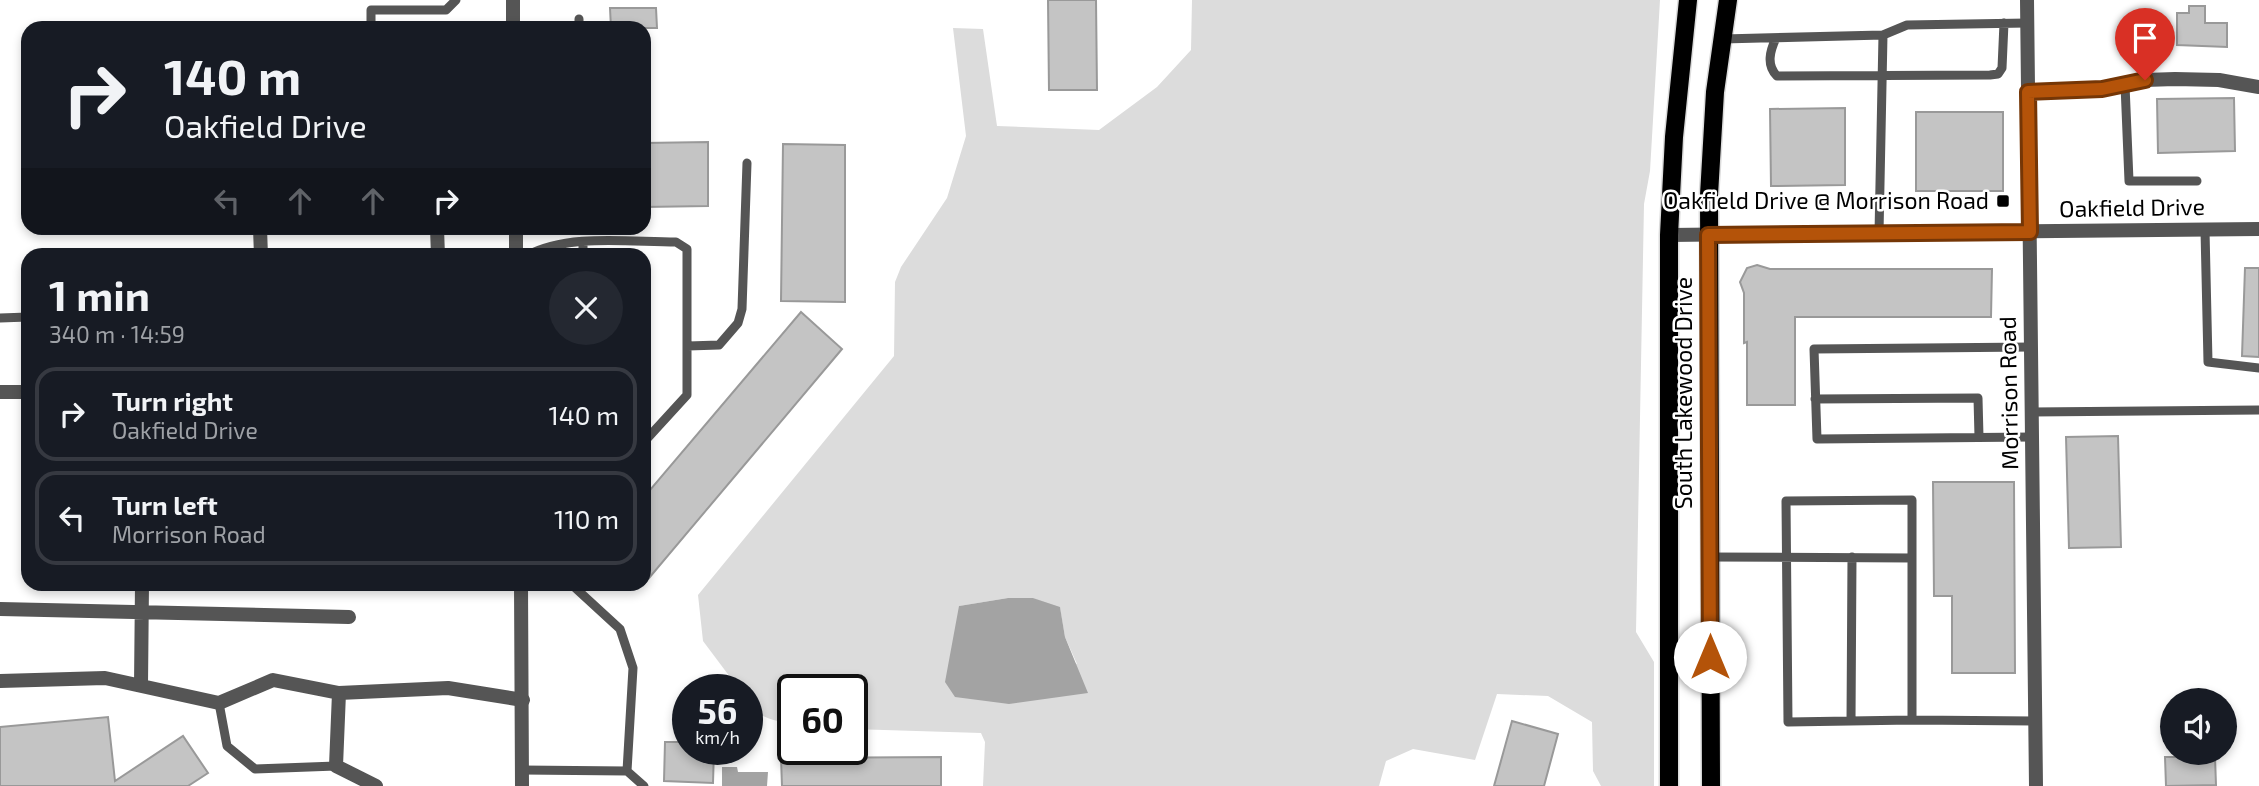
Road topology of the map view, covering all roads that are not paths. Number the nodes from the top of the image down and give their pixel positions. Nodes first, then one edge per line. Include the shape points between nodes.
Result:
1 (456, 0) edge
2 (513, 0) edge
3 (1688, 0) edge
4 (1728, 0) edge
5 (2027, 0) edge
6 (371, 21) edge
7 (513, 21) edge
8 (2004, 23) junction
9 (2027, 23) junction
10 (1883, 35) junction
11 (1776, 38) junction
12 (1723, 40) junction
13 (1882, 74) junction
14 (2125, 85) junction
15 (2259, 87) edge
16 (2028, 92) junction
17 (747, 163) dead end
18 (2197, 181) dead end
19 (2259, 229) edge
20 (2205, 230) junction
21 (2030, 232) junction
22 (1879, 233) junction
23 (1669, 235) junction
24 (1708, 235) junction
25 (583, 243) junction
26 (540, 248) edge
27 (583, 248) edge
28 (0, 317) edge
29 (21, 317) edge
30 (688, 346) junction
31 (2032, 347) junction
32 (2259, 368) edge
33 (21, 392) edge
34 (0, 393) edge
35 (1815, 399) junction
36 (2259, 410) edge
37 (2032, 412) junction
38 (651, 434) edge
39 (1979, 437) junction
40 (2032, 437) junction
41 (1709, 557) junction
42 (1786, 557) junction
43 (1852, 558) junction
44 (1912, 558) junction
45 (142, 591) edge
46 (521, 591) edge
47 (579, 591) edge
48 (0, 609) edge
49 (143, 613) junction
50 (349, 617) dead end
51 (0, 681) edge
52 (141, 685) junction
53 (339, 693) junction
54 (523, 700) junction
55 (219, 703) junction
56 (1912, 720) junction
57 (1851, 721) junction
58 (2035, 721) junction
59 (336, 766) junction
60 (522, 770) junction
61 (627, 771) junction
62 (376, 786) edge
63 (522, 786) edge
64 (644, 786) edge
65 (1669, 786) edge
66 (1711, 786) edge
67 (2036, 786) edge

1 - 6 lane via 446,10 371,9
2 - 7 street
3 - 23 main road, South Lakewood Drive
4 - 12 main road, South Lakewood Drive
5 - 9 street, Morrison Road
8 - 9 lane
8 - 10 lane via 1907,26
8 - 13 lane via 1998,74
9 - 16 street, Morrison Road
10 - 11 lane
10 - 13 lane
11 - 12 lane
11 - 13 lane via 1770,60 1777,76
12 - 24 main road, South Lakewood Drive
13 - 22 lane
14 - 15 street via 2175,79
14 - 16 street
14 - 18 lane via 2129,181
16 - 21 street, Morrison Road
17 - 30 lane via 744,296 738,323 719,345
19 - 20 street, Oakfield Drive
20 - 21 street, Oakfield Drive
20 - 32 lane via 2208,362
21 - 22 street, Oakfield Drive
21 - 31 street, Morrison Road
22 - 24 street, Oakfield Drive
23 - 24 street, Oakfield Drive
23 - 65 main road, South Lakewood Drive
24 - 41 main road, South Lakewood Drive
25 - 26 lane
25 - 27 lane
25 - 30 lane via 676,242 687,248
28 - 29 lane
30 - 38 lane via 687,395
31 - 35 lane via 1814,349
31 - 37 street, Morrison Road
33 - 34 street
35 - 39 lane via 1978,398
35 - 39 lane via 1817,439
36 - 37 lane
37 - 40 street, Morrison Road
39 - 40 lane
40 - 58 street, Morrison Road
41 - 42 lane
41 - 66 main road, South Lakewood Drive
42 - 43 lane
42 - 44 lane via 1786,500 1912,500
42 - 57 lane via 1788,722
43 - 44 lane
43 - 57 lane
44 - 56 lane
45 - 49 street
46 - 54 street
47 - 61 lane via 620,629 633,668
48 - 49 street
49 - 50 street
49 - 52 street
51 - 52 street via 105,678
52 - 55 street
53 - 54 street via 448,688
53 - 55 street via 273,680
53 - 59 street
54 - 60 street
55 - 59 lane via 227,746 255,769
56 - 57 lane
56 - 58 lane
58 - 67 street, Morrison Road
59 - 62 street
60 - 61 lane
60 - 63 street
61 - 64 lane

